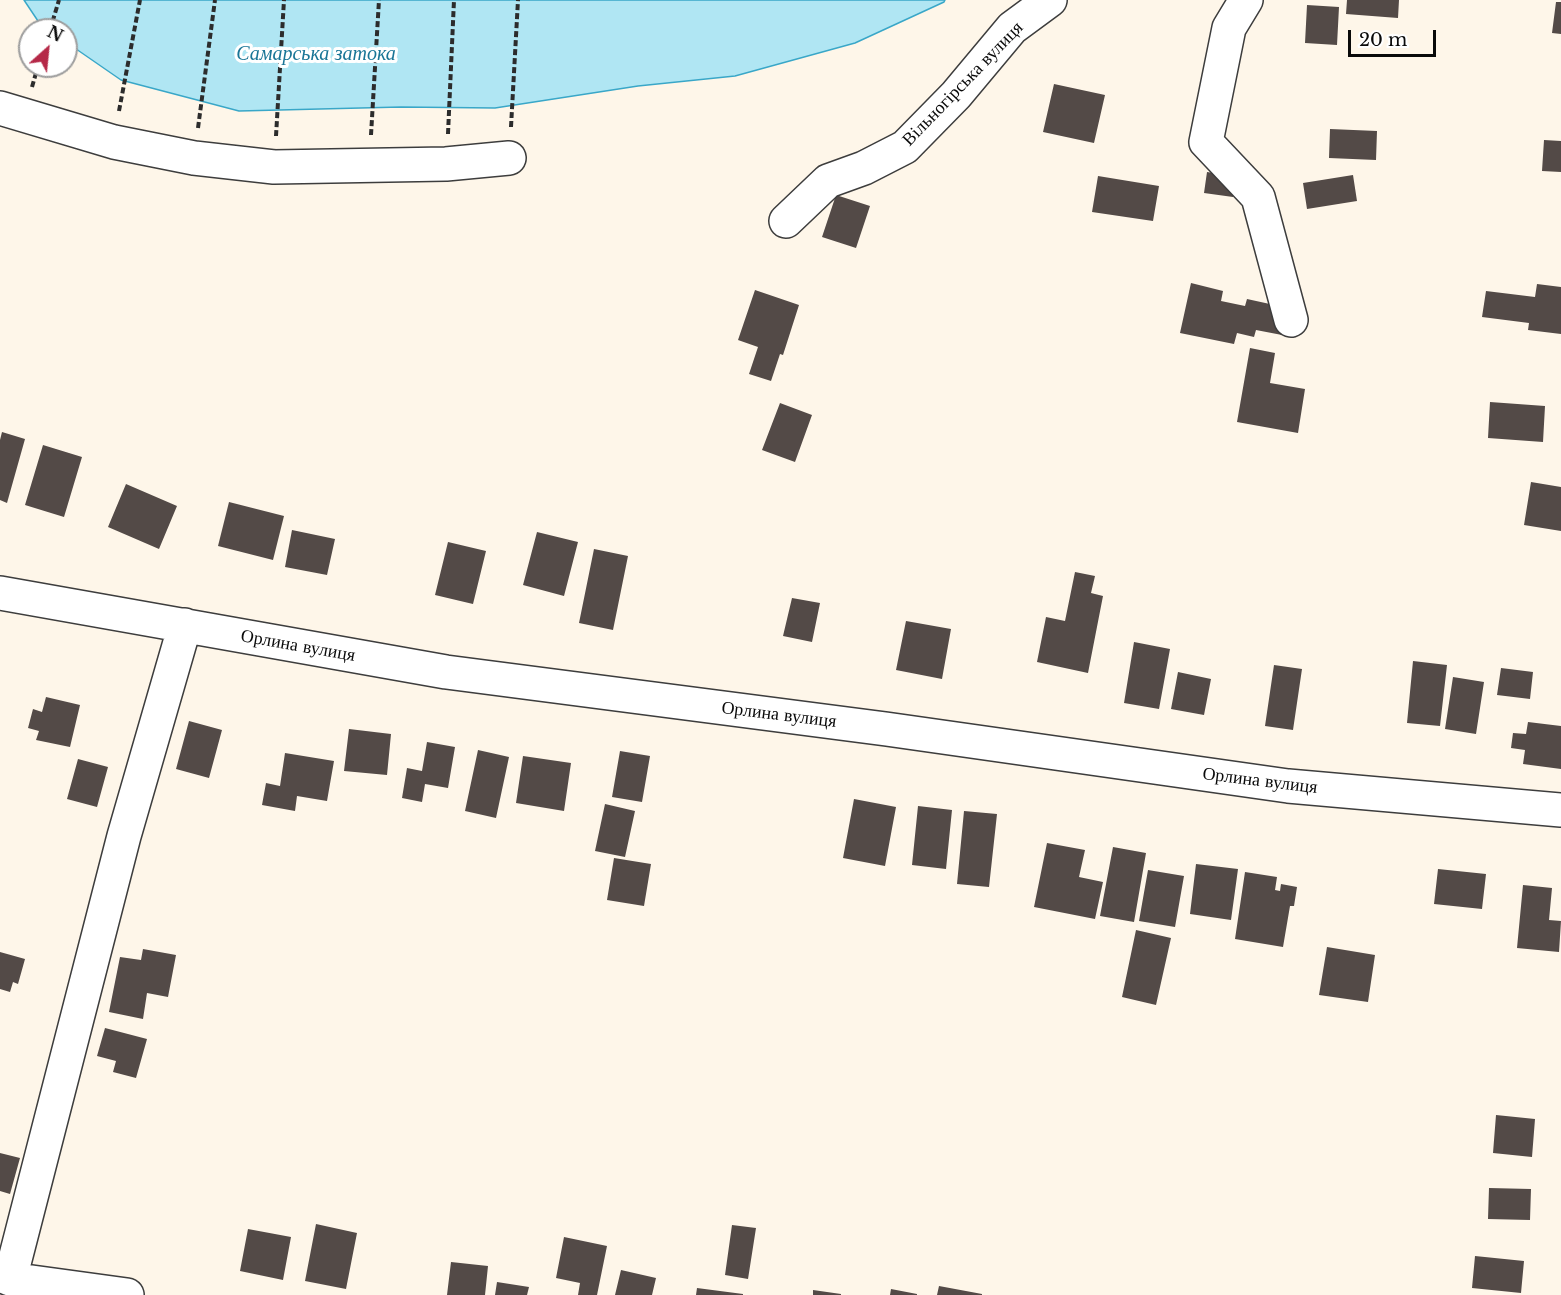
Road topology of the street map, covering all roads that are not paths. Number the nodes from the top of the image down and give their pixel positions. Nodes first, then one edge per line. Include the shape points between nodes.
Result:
1 (1050, 0) edge
2 (1246, 0) edge
3 (0, 108) edge
4 (509, 158) road end
5 (786, 221) dead end
6 (1291, 320) dead end
7 (0, 593) edge
8 (185, 625) junction
9 (1561, 810) edge
10 (5, 1277) edge
11 (127, 1295) edge

1 - 5 street, Вільногірська вулиця via 1012,28 956,95 905,147 828,181
2 - 6 street via 1229,28 1206,142 1258,197
3 - 4 street via 114,142 194,158 274,167 446,164
7 - 8 street, Орлина вулиця
8 - 9 street, Орлина вулиця via 446,672 1288,786
8 - 10 street
10 - 11 street

